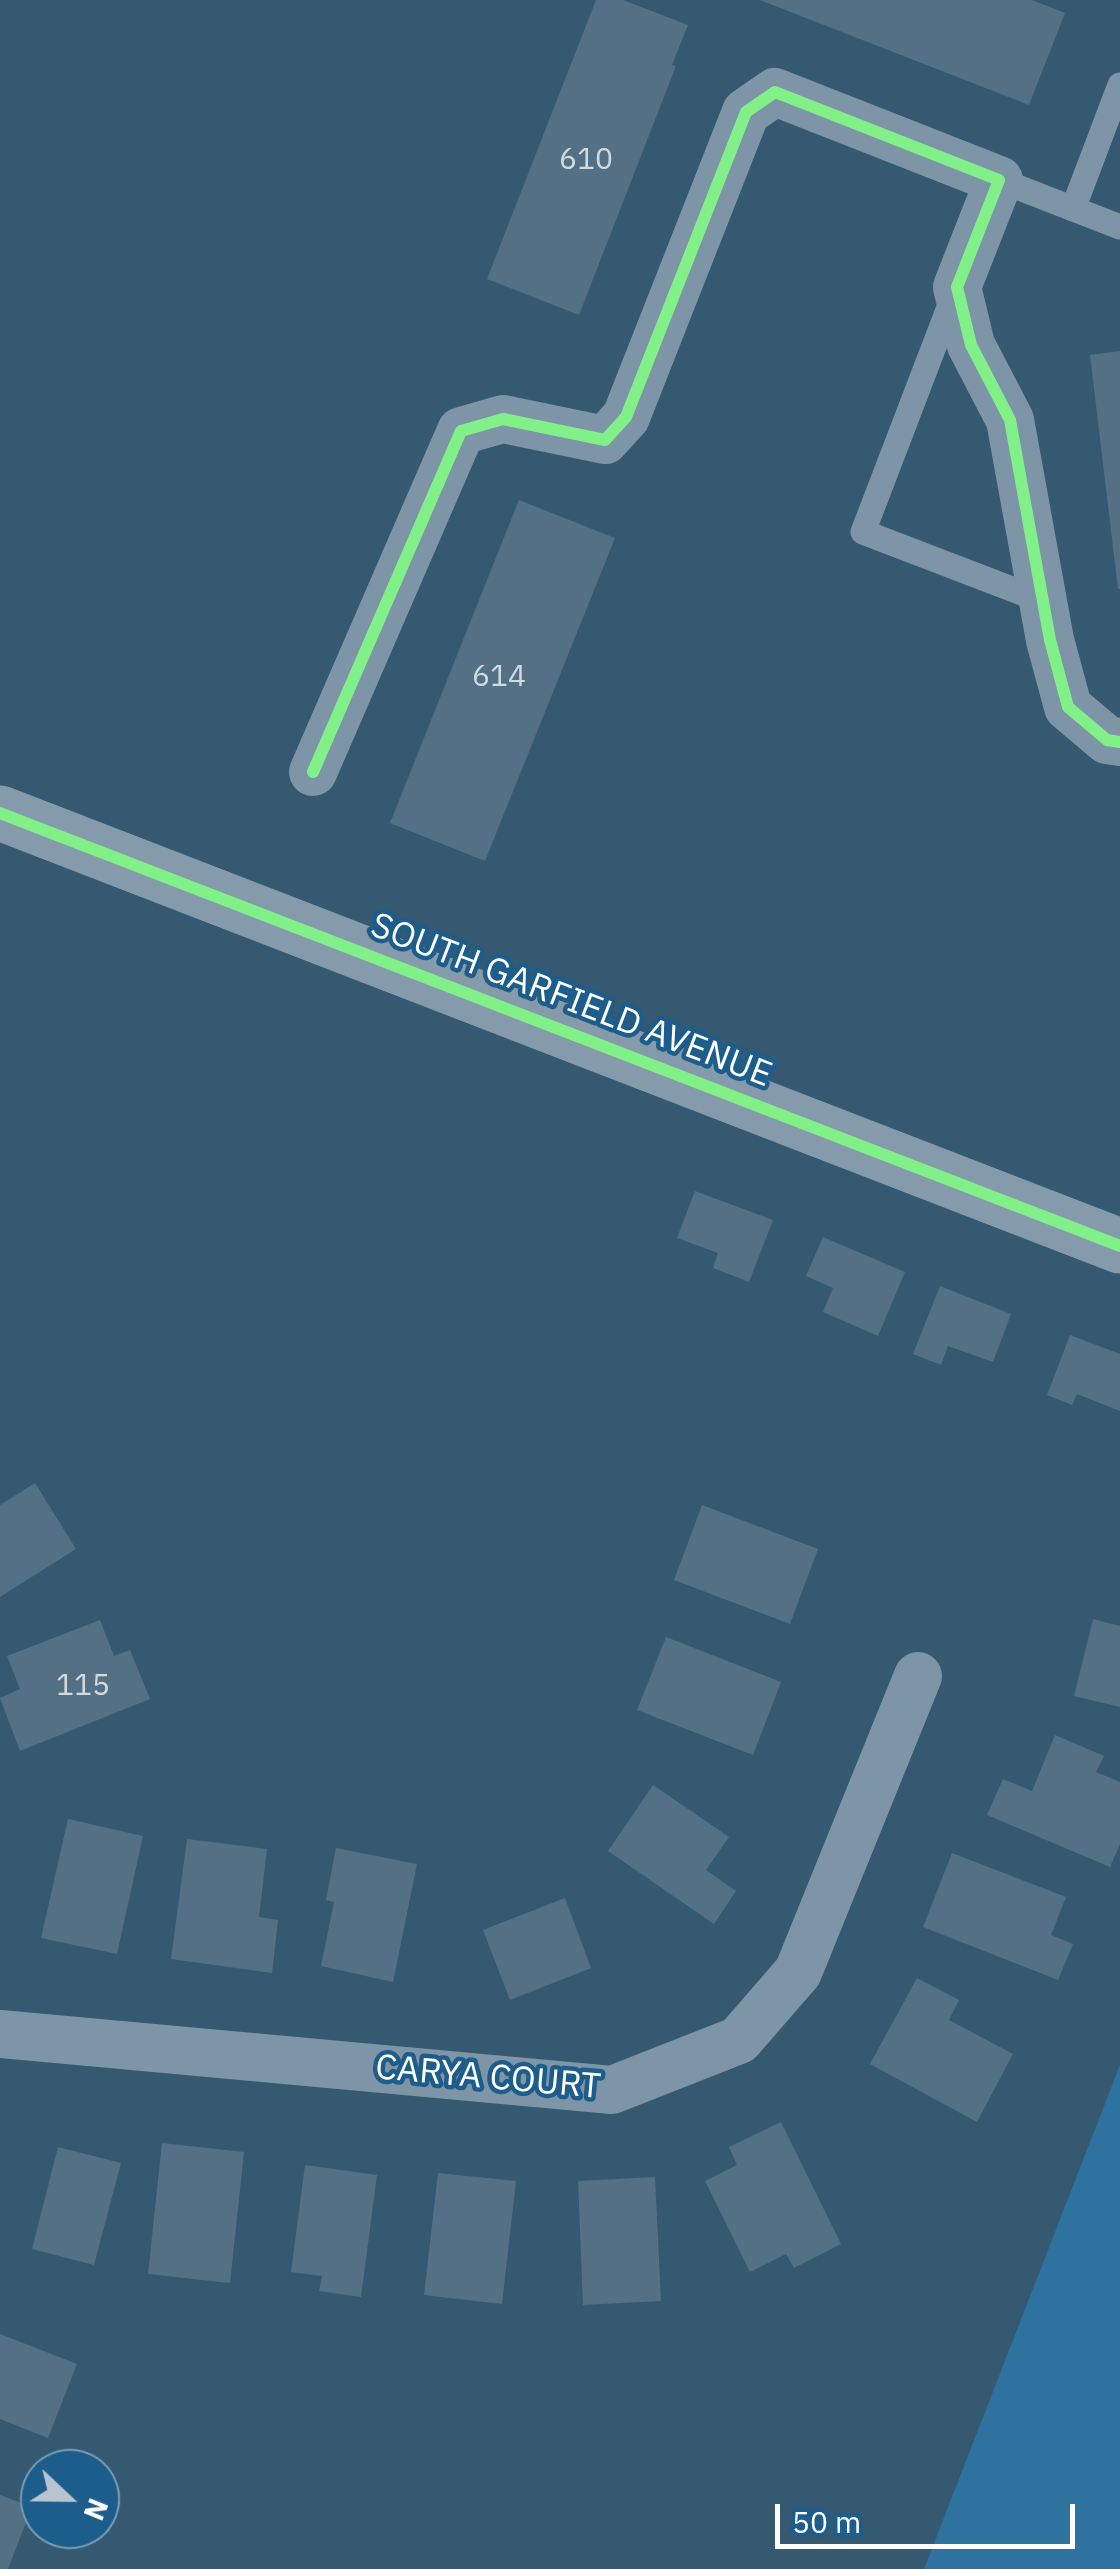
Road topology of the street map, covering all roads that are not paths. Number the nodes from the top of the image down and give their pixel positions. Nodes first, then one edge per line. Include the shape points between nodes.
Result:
1 (1120, 85) edge
2 (998, 180) junction
3 (1073, 209) junction
4 (1120, 228) edge
5 (957, 287) junction
6 (1043, 601) junction
7 (1120, 742) edge
8 (312, 772) dead end
9 (0, 813) edge
10 (1120, 1246) edge
11 (918, 1676) dead end
12 (0, 2034) edge

1 - 3 lane
2 - 3 lane
2 - 5 street
2 - 8 street via 775,92 746,112 626,418 605,440 503,419 461,431
3 - 4 lane
5 - 6 street via 971,346 1010,420
5 - 6 lane via 863,532
6 - 7 street via 1068,707 1107,740
9 - 10 street, SOUTH GARFIELD AVENUE
11 - 12 street, CARYA COURT via 798,1972 739,2040 612,2090

